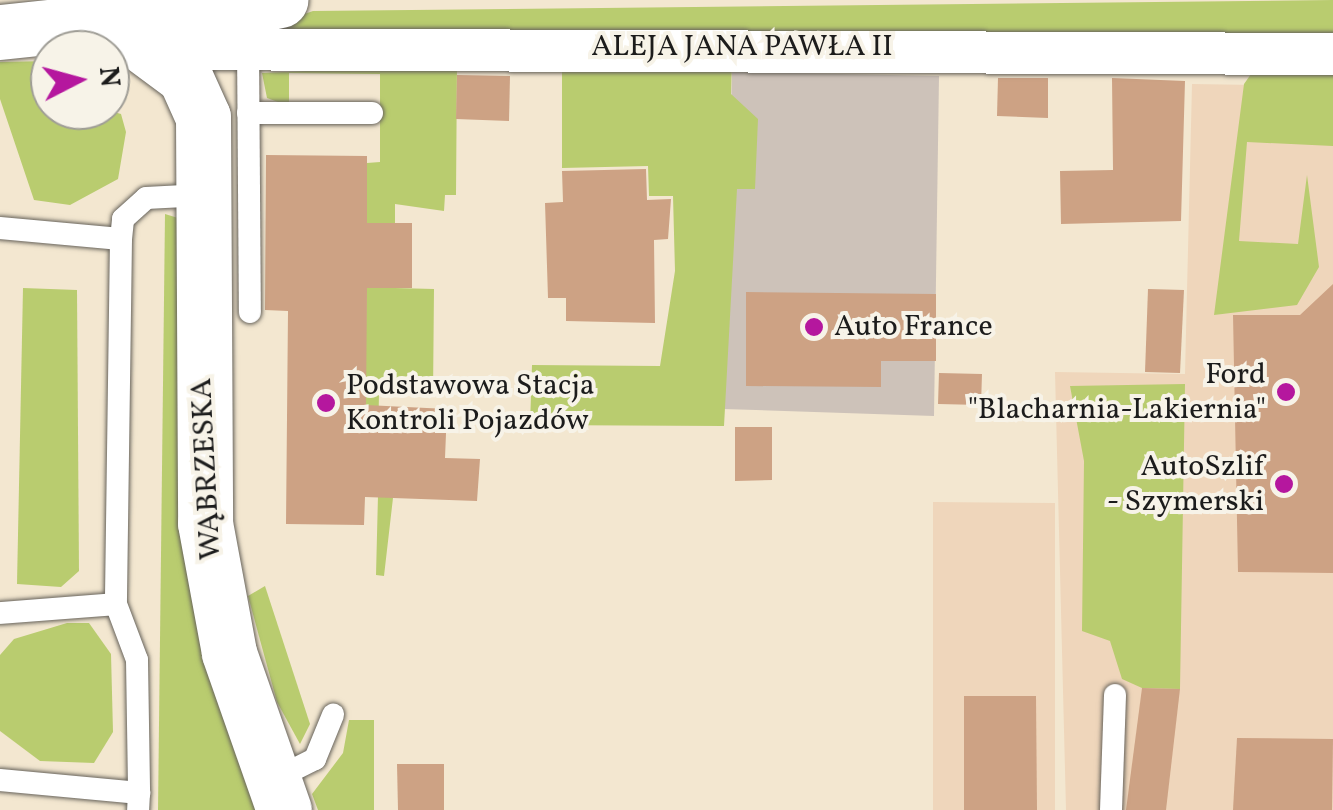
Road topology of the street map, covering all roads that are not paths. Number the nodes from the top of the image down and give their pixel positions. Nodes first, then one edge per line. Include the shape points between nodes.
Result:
1 (252, 24) edge
2 (0, 32) edge
3 (131, 36) junction
4 (1333, 54) edge
5 (372, 113) dead end
6 (226, 115) junction
7 (203, 195) junction
8 (0, 228) edge
9 (121, 239) junction
10 (250, 312) dead end
11 (116, 604) junction
12 (0, 613) edge
13 (1115, 695) dead end
14 (333, 715) dead end
15 (0, 780) edge
16 (278, 795) edge
17 (139, 802) edge
18 (1111, 810) edge

1 - 3 street
1 - 4 street, ALEJA JANA PAWŁA II
1 - 6 street, WĄBRZESKA
2 - 3 street
3 - 6 street, WĄBRZESKA
5 - 6 lane
6 - 7 street, WĄBRZESKA
6 - 10 lane
7 - 9 lane via 146,198 123,220
7 - 16 street, WĄBRZESKA via 208,550 229,653
8 - 9 lane
9 - 11 lane
11 - 12 lane
11 - 17 lane via 137,660
13 - 18 lane
14 - 16 lane via 314,759
15 - 17 lane

